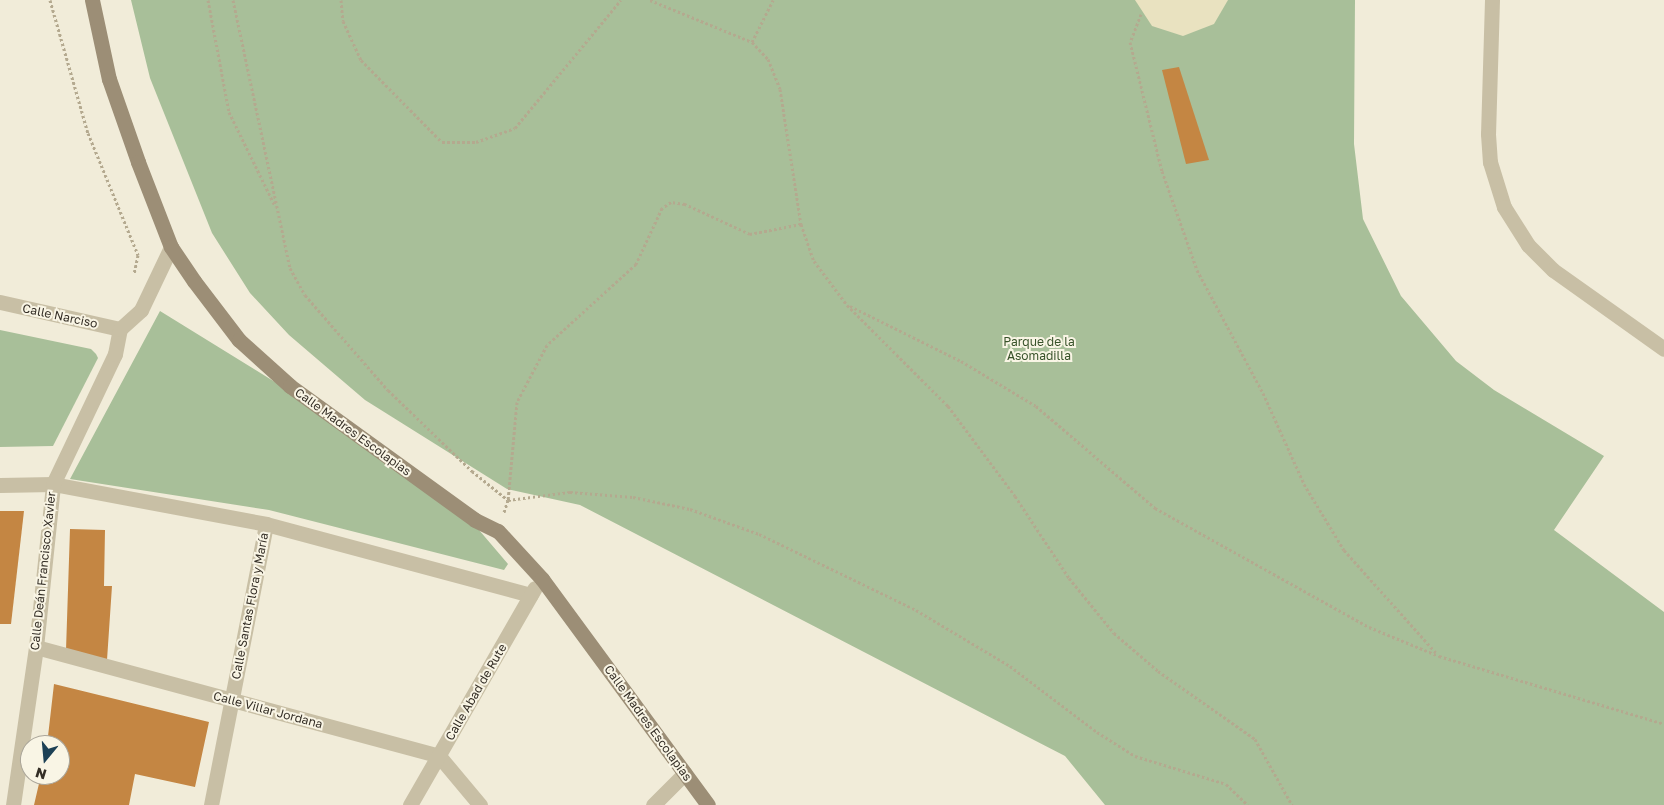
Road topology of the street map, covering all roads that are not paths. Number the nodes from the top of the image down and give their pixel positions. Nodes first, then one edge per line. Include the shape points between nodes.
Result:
1 (92, 0) edge
2 (1492, 0) edge
3 (171, 247) junction
4 (0, 302) edge
5 (120, 329) junction
6 (1664, 349) edge
7 (0, 484) edge
8 (52, 484) junction
9 (266, 524) junction
10 (542, 579) junction
11 (531, 595) junction
12 (36, 647) junction
13 (232, 700) junction
14 (439, 756) junction
15 (685, 773) junction
16 (12, 805) edge
17 (211, 805) edge
18 (410, 805) edge
19 (480, 805) edge
20 (653, 805) edge
21 (708, 805) edge

1 - 3 street, Calle Madres Escolapias via 109,79
2 - 6 street via 1490,153 1504,207 1528,245 1553,270
3 - 5 street via 141,310
3 - 10 street, Calle Madres Escolapias via 240,340 290,386 475,520 498,531
4 - 5 street, Calle Narciso
5 - 8 street, Calle Deán Francisco Xavier via 115,354
7 - 8 street
8 - 9 street
8 - 12 street, Calle Deán Francisco Xavier
9 - 11 street
9 - 13 street, Calle Santas Flora y María
10 - 11 street, Calle Abad de Rute
10 - 15 street, Calle Madres Escolapias
11 - 14 street, Calle Abad de Rute
12 - 13 street, Calle Villar Jordana
12 - 16 street, Calle Deán Francisco Xavier
13 - 14 street, Calle Villar Jordana
13 - 17 street, Calle Santas Flora y María
14 - 18 street, Calle Abad de Rute
14 - 19 street
15 - 20 street
15 - 21 street, Calle Madres Escolapias

